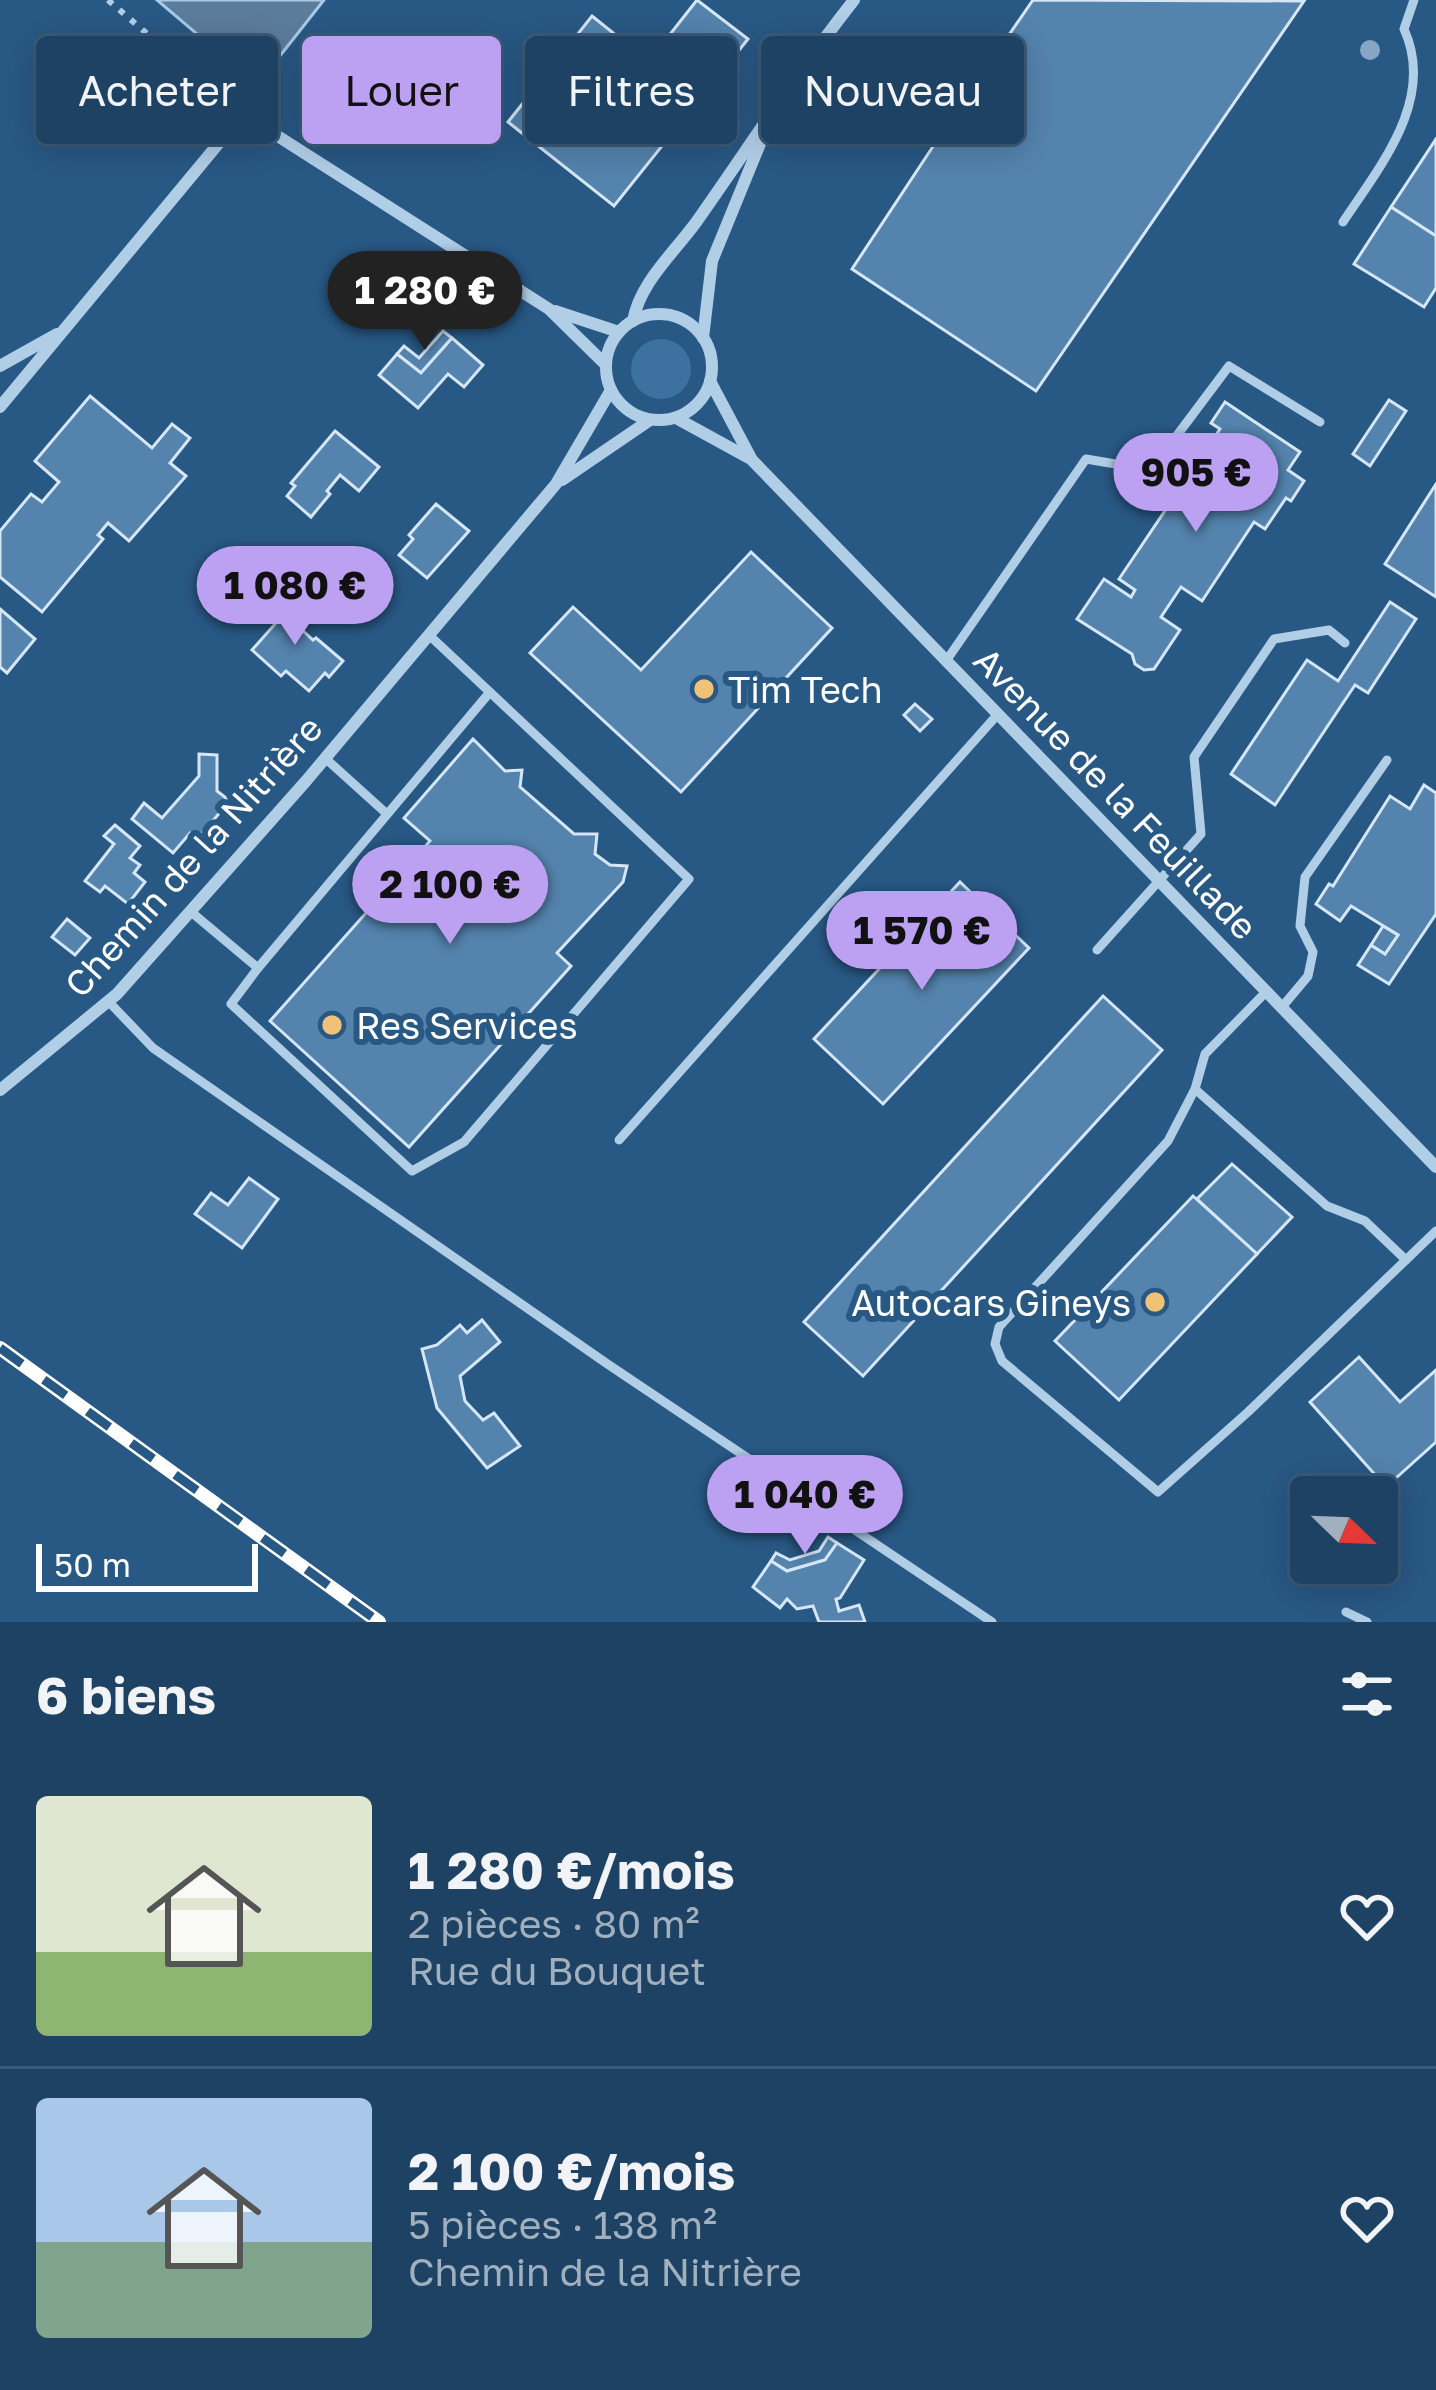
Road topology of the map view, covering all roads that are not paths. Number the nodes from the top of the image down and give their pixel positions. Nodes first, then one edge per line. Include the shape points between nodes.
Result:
1 (854, 0) edge
2 (1414, 0) edge
3 (826, 36) edge
4 (761, 128) edge
5 (278, 136) edge
6 (761, 143) edge
7 (218, 144) edge
8 (1343, 222) dead end
9 (548, 309) junction
10 (633, 321) junction
11 (64, 330) junction
12 (619, 332) junction
13 (703, 338) junction
14 (606, 364) junction
15 (0, 365) edge
16 (710, 381) junction
17 (611, 390) junction
18 (0, 406) edge
19 (676, 418) junction
20 (650, 420) junction
21 (1320, 422) dead end
22 (752, 460) junction
23 (556, 484) junction
24 (429, 635) junction
25 (1345, 643) dead end
26 (946, 661) junction
27 (490, 692) junction
28 (998, 714) junction
29 (325, 758) junction
30 (1387, 760) dead end
31 (387, 814) junction
32 (1159, 880) junction
33 (190, 911) junction
34 (1097, 950) dead end
35 (258, 968) junction
36 (1266, 992) junction
37 (108, 1001) junction
38 (1282, 1007) junction
39 (1195, 1089) junction
40 (0, 1090) edge
41 (620, 1140) dead end
42 (1433, 1158) edge
43 (1436, 1231) edge
44 (1406, 1260) junction
45 (1346, 1612) dead end
46 (992, 1622) edge
47 (1367, 1622) edge

1 - 3 street
2 - 8 lane via 1404,28 1415,90 1391,149
4 - 10 street via 637,298
5 - 9 street
6 - 13 street via 712,261
7 - 11 street
9 - 12 street
9 - 14 street
10 - 12 street
10 - 13 street via 664,314
11 - 15 street
11 - 18 street
12 - 14 street
13 - 16 street
14 - 17 street
16 - 19 street
16 - 22 street, Avenue de la Feuillade
17 - 20 street via 627,410
17 - 23 street, Chemin de la Nitrière
19 - 20 street
19 - 22 street, Avenue de la Feuillade
20 - 23 street, Chemin de la Nitrière
21 - 26 lane via 1229,366 1151,470 1086,459
22 - 26 street, Avenue de la Feuillade
23 - 24 street, Chemin de la Nitrière
24 - 27 lane
24 - 29 street, Chemin de la Nitrière
25 - 32 lane via 1329,630 1274,639 1194,757 1201,834
26 - 28 street, Avenue de la Feuillade
27 - 31 lane
27 - 35 lane via 689,879 464,1142 412,1171 230,1004
28 - 32 street, Avenue de la Feuillade
28 - 41 lane
29 - 31 lane
29 - 33 street, Chemin de la Nitrière
30 - 38 lane via 1305,877 1300,926 1313,952 1308,976
31 - 35 lane
32 - 34 lane
32 - 36 street, Avenue de la Feuillade
33 - 35 lane
33 - 37 street, Chemin de la Nitrière
36 - 38 street, Avenue de la Feuillade
36 - 39 lane via 1205,1054
37 - 40 street, Chemin de la Nitrière
37 - 46 lane via 153,1048
38 - 42 street, Avenue de la Feuillade
39 - 44 lane via 1328,1206 1365,1221
39 - 44 lane via 1168,1141 999,1327 995,1344 1002,1361 1158,1492
43 - 44 lane
45 - 47 lane

